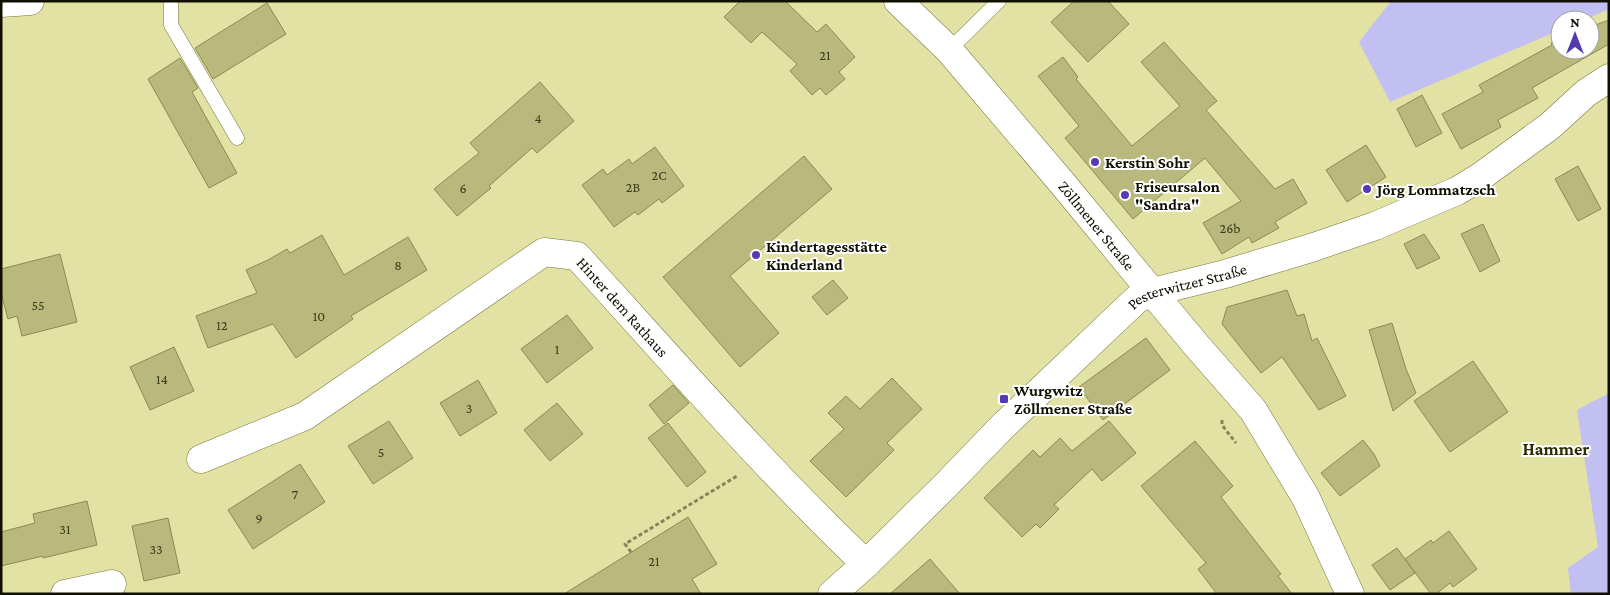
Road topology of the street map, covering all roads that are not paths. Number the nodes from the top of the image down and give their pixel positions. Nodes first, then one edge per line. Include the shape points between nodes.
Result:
1 (30, 1) edge
2 (171, 1) edge
3 (898, 1) edge
4 (999, 1) edge
5 (1, 3) edge
6 (949, 50) junction
7 (1609, 78) edge
8 (237, 138) dead end
9 (1152, 292) junction
10 (201, 460) dead end
11 (866, 564) junction
12 (112, 584) dead end
13 (66, 594) edge
14 (832, 594) edge
15 (1350, 594) edge

1 - 5 street
2 - 8 lane via 171,25
3 - 6 street, Zöllmener Straße
4 - 6 lane
6 - 9 street, Zöllmener Straße
7 - 9 street, Pesterwitzer Straße via 1586,93 1550,126 1457,191 1375,226 1306,250
9 - 11 street, Pesterwitzer Straße via 1137,299 1002,426
9 - 15 street, Zöllmener Straße via 1253,410 1306,498
10 - 11 street, Hinter dem Rathaus via 305,416 544,252 577,256 762,460
11 - 14 street, Pesterwitzer Straße
12 - 13 street

